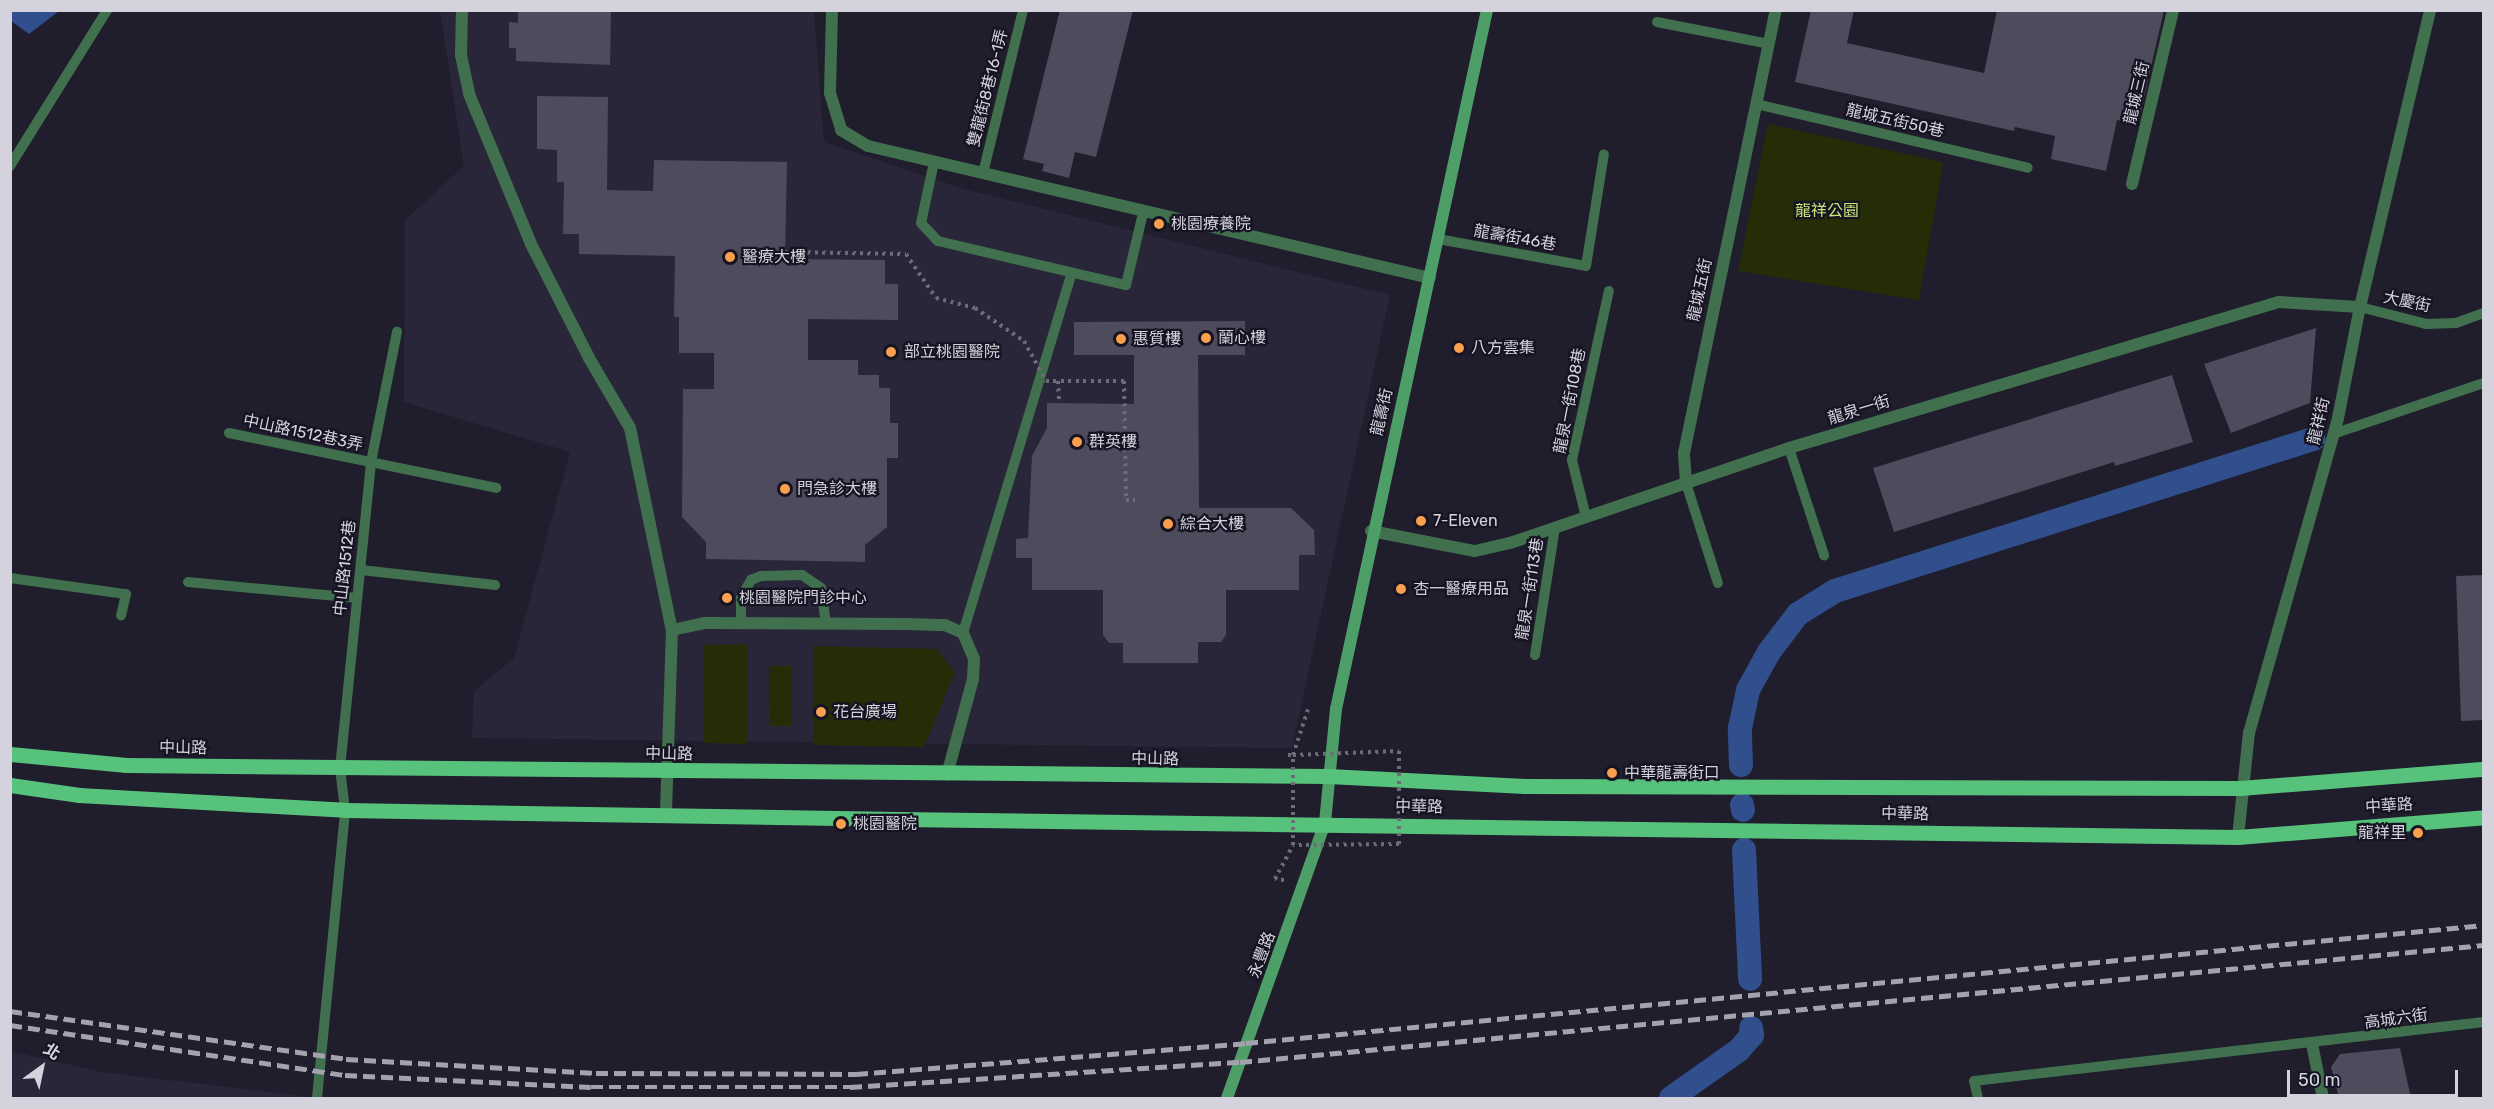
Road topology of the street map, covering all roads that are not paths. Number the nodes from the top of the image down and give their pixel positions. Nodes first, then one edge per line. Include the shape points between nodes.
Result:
1 (107, 10) edge
2 (462, 10) edge
3 (832, 10) edge
4 (1023, 10) edge
5 (1487, 10) edge
6 (1776, 10) edge
7 (2173, 10) edge
8 (2430, 10) edge
9 (1657, 22) dead end
10 (1769, 44) junction
11 (1756, 104) junction
12 (1604, 154) dead end
13 (934, 162) junction
14 (10, 166) edge
15 (2028, 168) dead end
16 (983, 173) junction
17 (2132, 184) dead end
18 (1143, 213) junction
19 (1438, 239) junction
20 (1072, 273) junction
21 (1430, 278) junction
22 (1609, 291) dead end
23 (2360, 308) junction
24 (2484, 313) edge
25 (398, 333) dead end
26 (2484, 383) edge
27 (229, 433) dead end
28 (2333, 434) junction
29 (1789, 448) junction
30 (371, 462) junction
31 (1686, 483) junction
32 (496, 488) dead end
33 (1586, 517) junction
34 (1555, 528) junction
35 (1371, 531) junction
36 (1824, 555) dead end
37 (361, 570) junction
38 (10, 578) edge
39 (188, 582) dead end
40 (1718, 583) dead end
41 (495, 585) dead end
42 (357, 598) junction
43 (121, 615) dead end
44 (741, 623) junction
45 (826, 624) junction
46 (672, 630) junction
47 (963, 633) junction
48 (1535, 655) dead end
49 (10, 754) edge
50 (340, 768) junction
51 (2484, 769) edge
52 (669, 772) junction
53 (947, 775) junction
54 (1328, 776) junction
55 (10, 785) edge
56 (2240, 788) junction
57 (345, 810) junction
58 (666, 814) junction
59 (2484, 817) edge
60 (1325, 823) junction
61 (2238, 837) junction
62 (2484, 1022) edge
63 (2312, 1044) junction
64 (317, 1098) edge
65 (1227, 1098) edge
66 (1978, 1098) edge
67 (2323, 1098) edge

1 - 14 lane
2 - 46 street via 461,55 469,94 531,244 630,428
3 - 13 street via 830,93 841,130 868,146
4 - 16 lane, 雙龍街8巷16-1弄
5 - 19 street, 龍壽街
6 - 10 street, 龍城五街
7 - 17 street, 龍城三街
8 - 23 street, 龍祥街
9 - 10 lane
10 - 11 street, 龍城五街
11 - 15 lane, 龍城五街50巷
11 - 31 street, 龍城五街 via 1684,453
12 - 19 lane, 龍壽街46巷 via 1586,266
13 - 16 street
13 - 20 lane via 921,223 938,241
16 - 18 street
18 - 20 lane via 1126,285
18 - 21 street
19 - 21 street, 龍壽街
20 - 47 lane
21 - 35 street, 龍壽街
22 - 33 lane, 龍泉一街108巷 via 1572,460
23 - 24 lane, 大慶街 via 2426,324 2456,323
23 - 28 street, 龍祥街
23 - 29 street, 龍泉一街 via 2279,302
25 - 30 lane, 中山路1512巷
26 - 28 lane
27 - 30 lane, 中山路1512巷3弄
28 - 56 street, 龍祥街 via 2249,733
29 - 31 street, 龍泉一街
29 - 36 lane
30 - 32 lane, 中山路1512巷3弄
30 - 37 lane, 中山路1512巷
31 - 33 street, 龍泉一街
31 - 40 lane
33 - 34 street, 龍泉一街
34 - 35 street, 龍泉一街 via 1475,551
34 - 48 lane, 龍泉一街113巷
35 - 54 street, 龍壽街 via 1336,710
37 - 41 lane
37 - 42 lane, 中山路1512巷
38 - 43 lane via 126,594
39 - 42 lane
42 - 50 lane, 中山路1512巷
44 - 45 street
44 - 45 lane via 741,598 752,580 761,576 802,575 821,588
44 - 46 street via 705,623
45 - 47 street via 945,626
46 - 52 street
47 - 53 street via 974,659 973,679
49 - 50 main road, 中山路 via 126,765
50 - 52 main road, 中山路
50 - 57 lane, 中山路1512巷
51 - 56 main road, 中華路
52 - 53 main road, 中山路
52 - 58 street
53 - 54 main road, 中山路
54 - 56 main road, 中華路 via 1525,786
54 - 60 street, 龍壽街
55 - 57 main road via 79,795
56 - 61 street, 龍祥街
57 - 58 main road
57 - 64 lane, 中山路1512巷
58 - 60 main road
59 - 61 main road, 中華路
60 - 61 main road, 中華路
60 - 65 street, 永豐路
62 - 63 lane, 高城六街
63 - 66 lane, 高城六街 via 1974,1081
63 - 67 street

